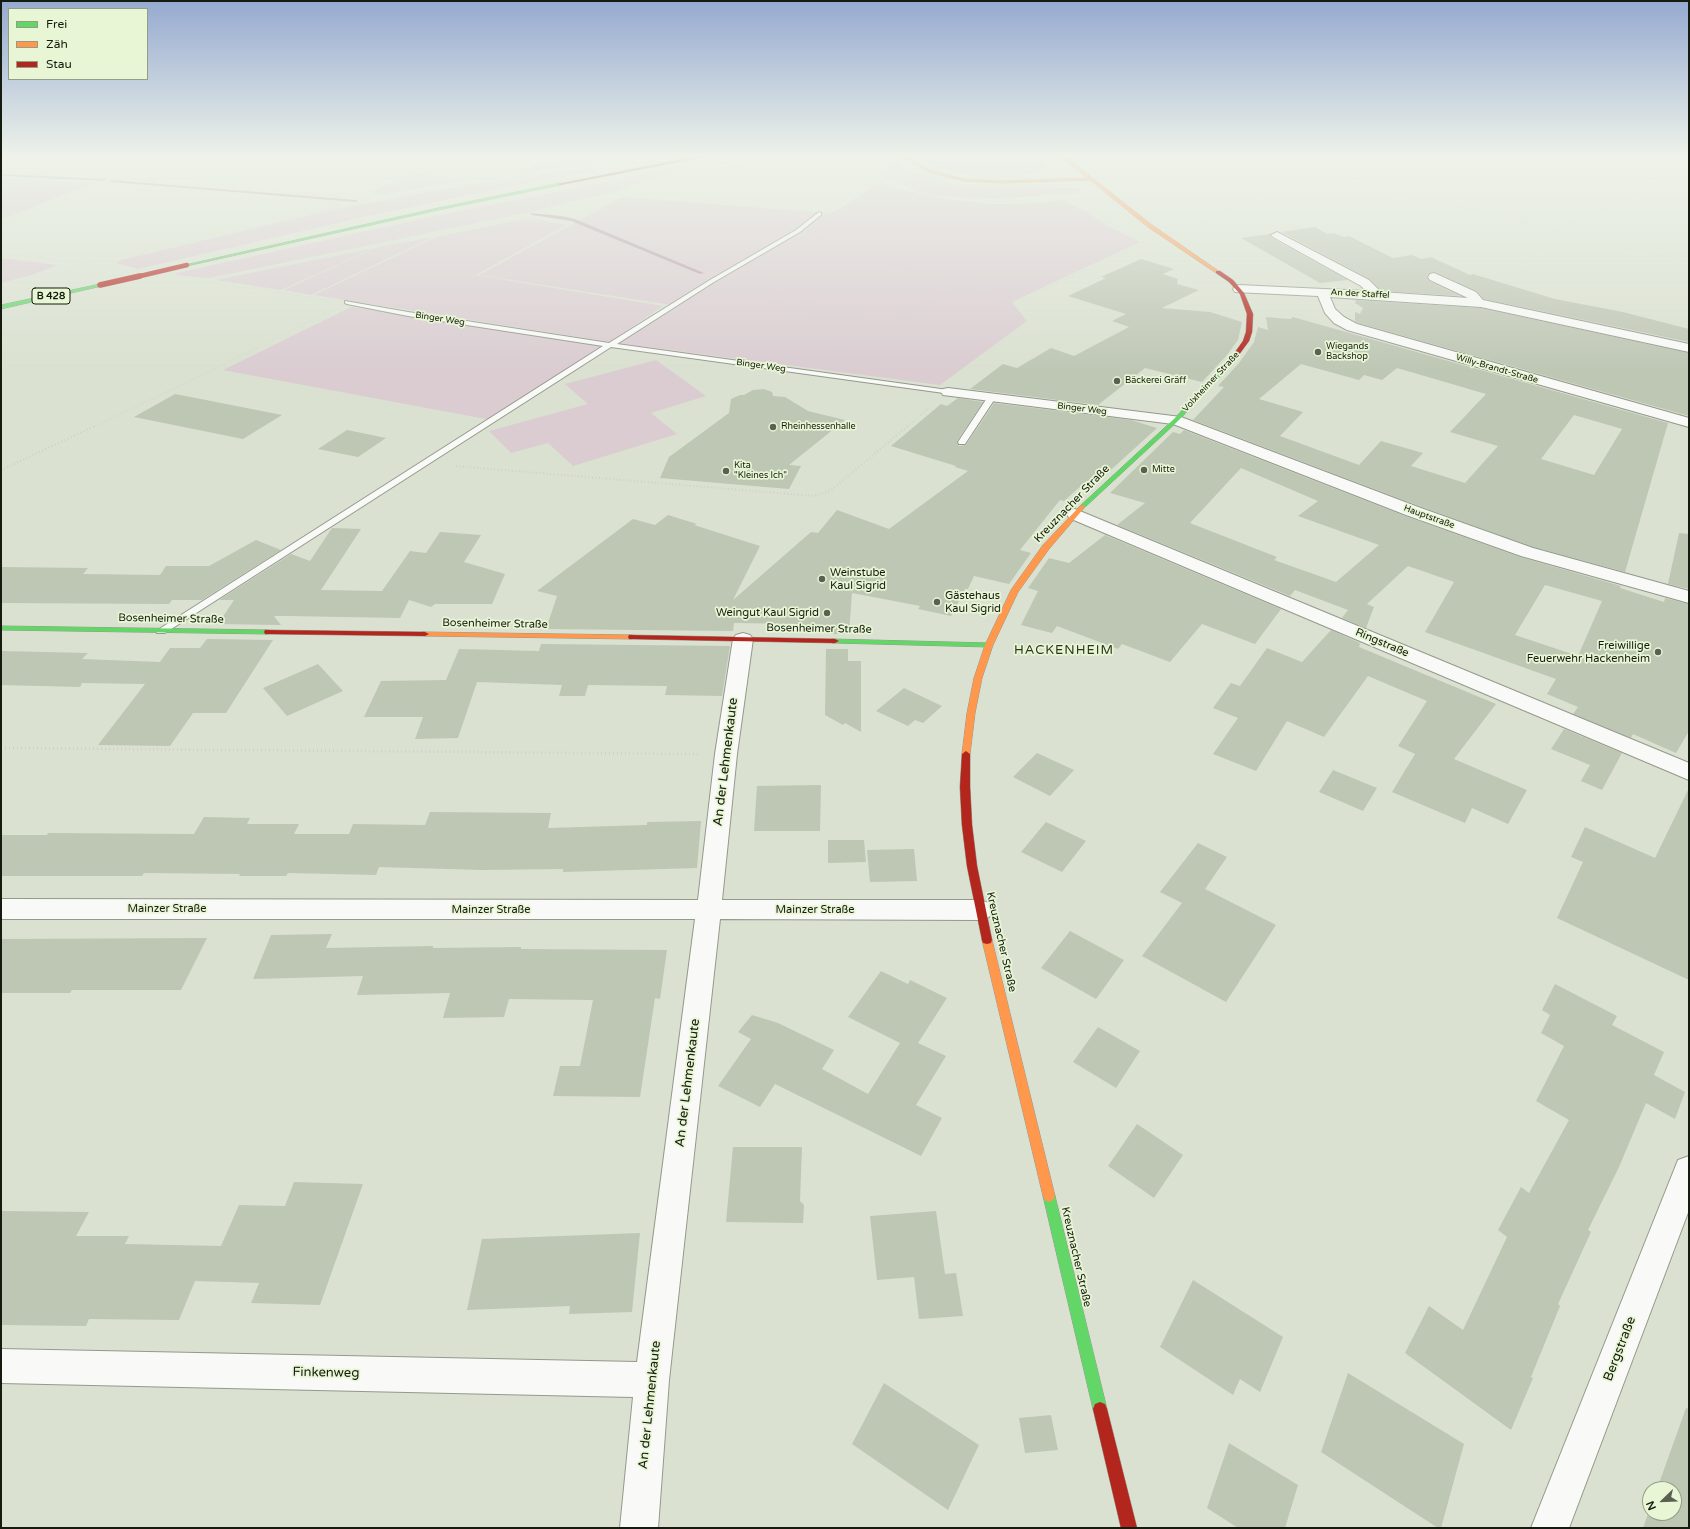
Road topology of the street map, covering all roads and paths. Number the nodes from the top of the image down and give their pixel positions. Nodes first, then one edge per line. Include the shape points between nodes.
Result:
1 (352, 228) edge
2 (466, 228) edge
3 (580, 228) edge
4 (801, 228) edge
5 (1119, 228) edge
6 (1154, 228) edge
7 (1189, 228) edge
8 (1541, 228) edge
9 (1563, 228) edge
10 (1122, 230) dead end
11 (798, 231) junction
12 (1184, 231) dead end
13 (1556, 232) junction
14 (1277, 235) dead end
15 (1140, 240) dead end
16 (1689, 262) edge
17 (264, 269) dead end
18 (1517, 276) dead end
19 (1434, 278) dead end
20 (210, 280) dead end
21 (202, 282) dead end
22 (712, 282) junction
23 (961, 286) junction
24 (1239, 289) junction
25 (1323, 293) junction
26 (1378, 295) junction
27 (347, 302) joint
28 (1481, 303) junction
29 (1, 307) edge
30 (868, 331) junction
31 (554, 337) junction
32 (610, 345) junction
33 (1689, 348) edge
34 (443, 350) dead end
35 (820, 374) junction
36 (948, 392) junction
37 (992, 397) junction
38 (1176, 420) junction
39 (1689, 424) edge
40 (962, 442) dead end
41 (423, 464) junction
42 (1, 470) edge
43 (1076, 514) junction
44 (1689, 597) edge
45 (1, 628) edge
46 (161, 631) junction
47 (743, 639) junction
48 (988, 645) junction
49 (1, 748) edge
50 (726, 754) junction
51 (1689, 772) edge
52 (1, 909) edge
53 (709, 910) junction
54 (980, 910) junction
55 (1689, 1170) edge
56 (1, 1366) edge
57 (652, 1380) junction
58 (639, 1528) edge
59 (1129, 1528) edge
60 (1550, 1528) edge

1 - 29 main road, B 428, bridge
2 - 17 path
3 - 22 path
4 - 11 lane
5 - 10 path
6 - 24 main road, Volxheimer Straße via 1219,272
7 - 12 path
8 - 13 path
9 - 13 path
11 - 22 lane
11 - 23 path
13 - 16 path
13 - 18 path
14 - 26 street via 1365,283
15 - 23 path via 1144,242 1011,304
19 - 28 street, An der Staffel via 1472,295
20 - 21 path
22 - 30 path
22 - 32 lane
23 - 30 path via 884,327
24 - 25 street, An der Staffel
24 - 38 main road, Volxheimer Straße via 1250,314 1246,341 1233,360
25 - 26 street, An der Staffel
25 - 39 street, Willy-Brandt-Straße via 1329,310 1339,320 1352,327
26 - 28 street, An der Staffel
27 - 31 lane, Binger Weg
27 - 42 path via 217,368
28 - 33 street, An der Staffel
30 - 35 path
31 - 32 lane, Binger Weg
31 - 34 path via 522,356 482,350
32 - 35 lane, Binger Weg
32 - 41 lane
35 - 36 lane, Binger Weg
36 - 37 street, Binger Weg
36 - 41 path via 830,491 814,496
37 - 38 street, Binger Weg
37 - 40 lane
38 - 43 main road, Kreuznacher Straße
38 - 44 street, Hauptstraße via 1412,512 1520,549
41 - 46 lane
43 - 48 main road, Kreuznacher Straße via 1029,568
43 - 51 street, Ringstraße
45 - 46 main road, Bosenheimer Straße
46 - 47 main road, Bosenheimer Straße
47 - 48 main road, Bosenheimer Straße
47 - 50 street, An der Lehmenkaute
48 - 54 main road, Kreuznacher Straße via 978,678 966,751 967,825
49 - 50 path
50 - 53 street, An der Lehmenkaute
52 - 53 street, Mainzer Straße
53 - 54 street, Mainzer Straße
53 - 57 street, An der Lehmenkaute
54 - 59 main road, Kreuznacher Straße
55 - 60 street, Bergstraße
56 - 57 street, Finkenweg
57 - 58 street, An der Lehmenkaute

